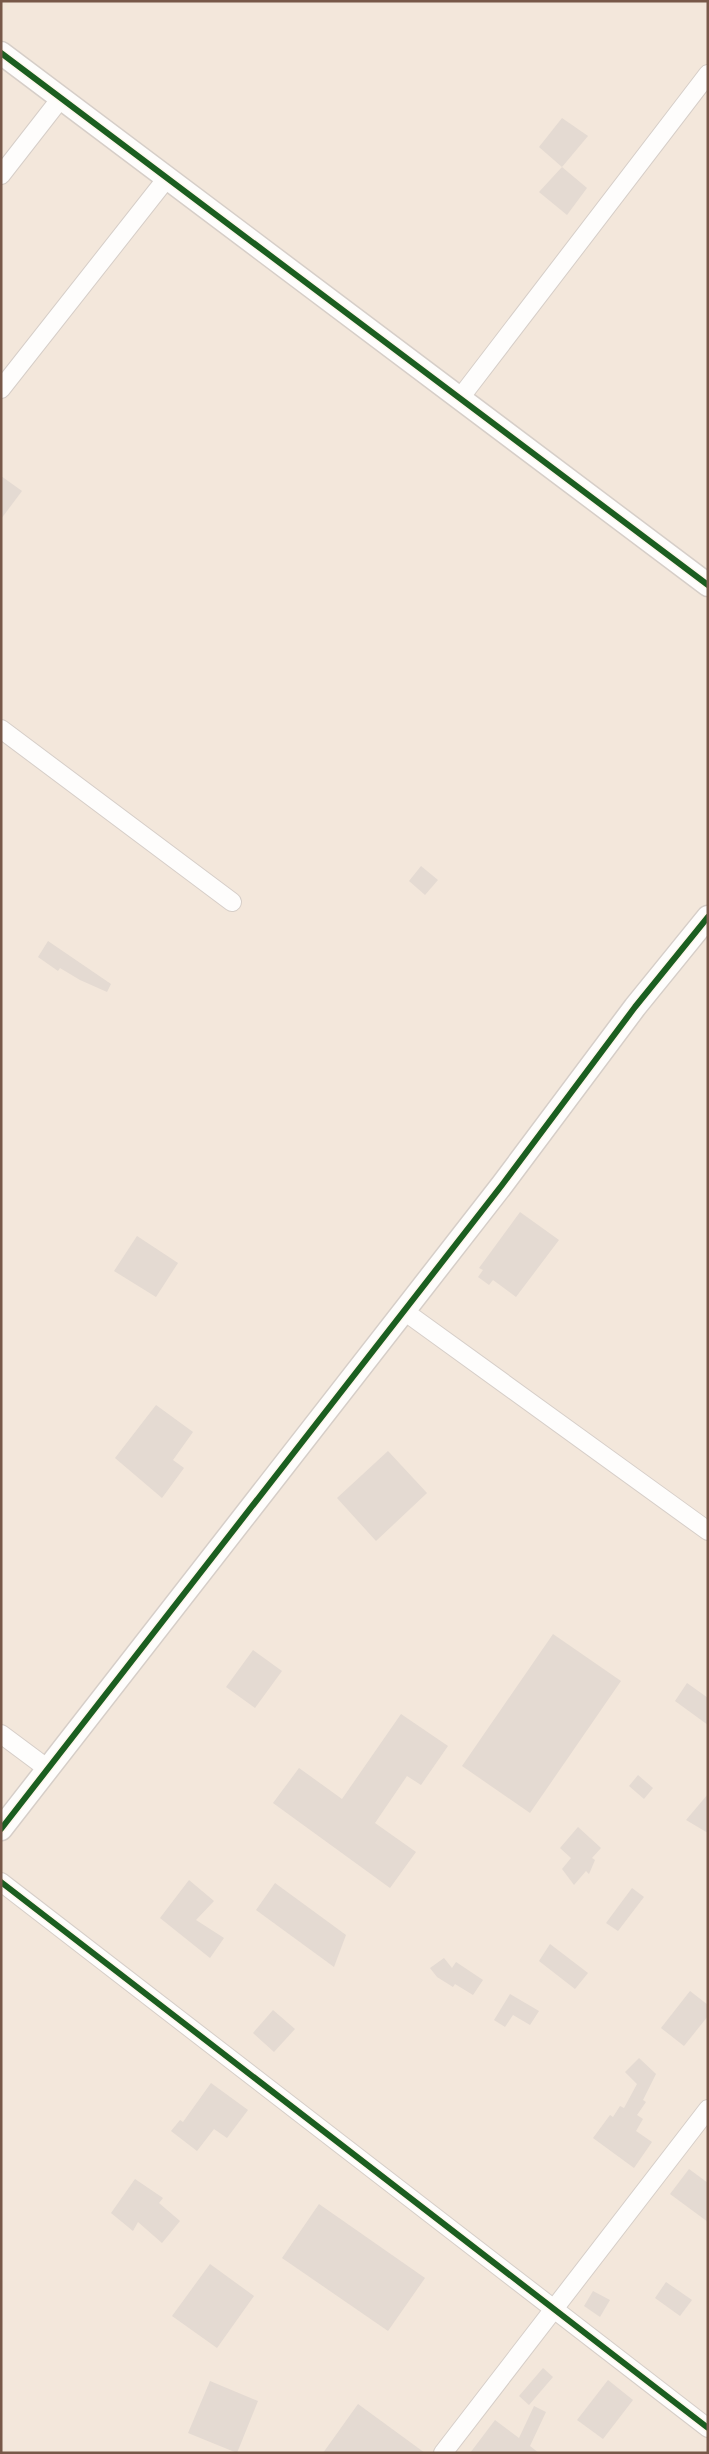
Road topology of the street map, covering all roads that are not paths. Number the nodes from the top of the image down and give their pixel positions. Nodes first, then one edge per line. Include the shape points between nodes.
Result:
1 (1, 53) edge
2 (708, 74) edge
3 (61, 98) junction
4 (1, 175) edge
5 (167, 178) junction
6 (1, 389) edge
7 (460, 398) junction
8 (708, 585) edge
9 (1, 729) edge
10 (232, 902) dead end
11 (708, 917) edge
12 (404, 1310) junction
13 (708, 1531) edge
14 (1, 1734) edge
15 (48, 1769) junction
16 (1, 1829) edge
17 (1, 1882) edge
18 (708, 2109) edge
19 (554, 2309) junction
20 (708, 2428) edge
21 (443, 2453) edge

1 - 3 street
2 - 7 street
3 - 4 street
3 - 5 street
5 - 6 street
5 - 7 street
7 - 8 street
9 - 10 street
11 - 12 street via 635,1007
12 - 13 street
12 - 15 street
14 - 15 street
15 - 16 street
17 - 19 street
18 - 19 street
19 - 20 street
19 - 21 street

